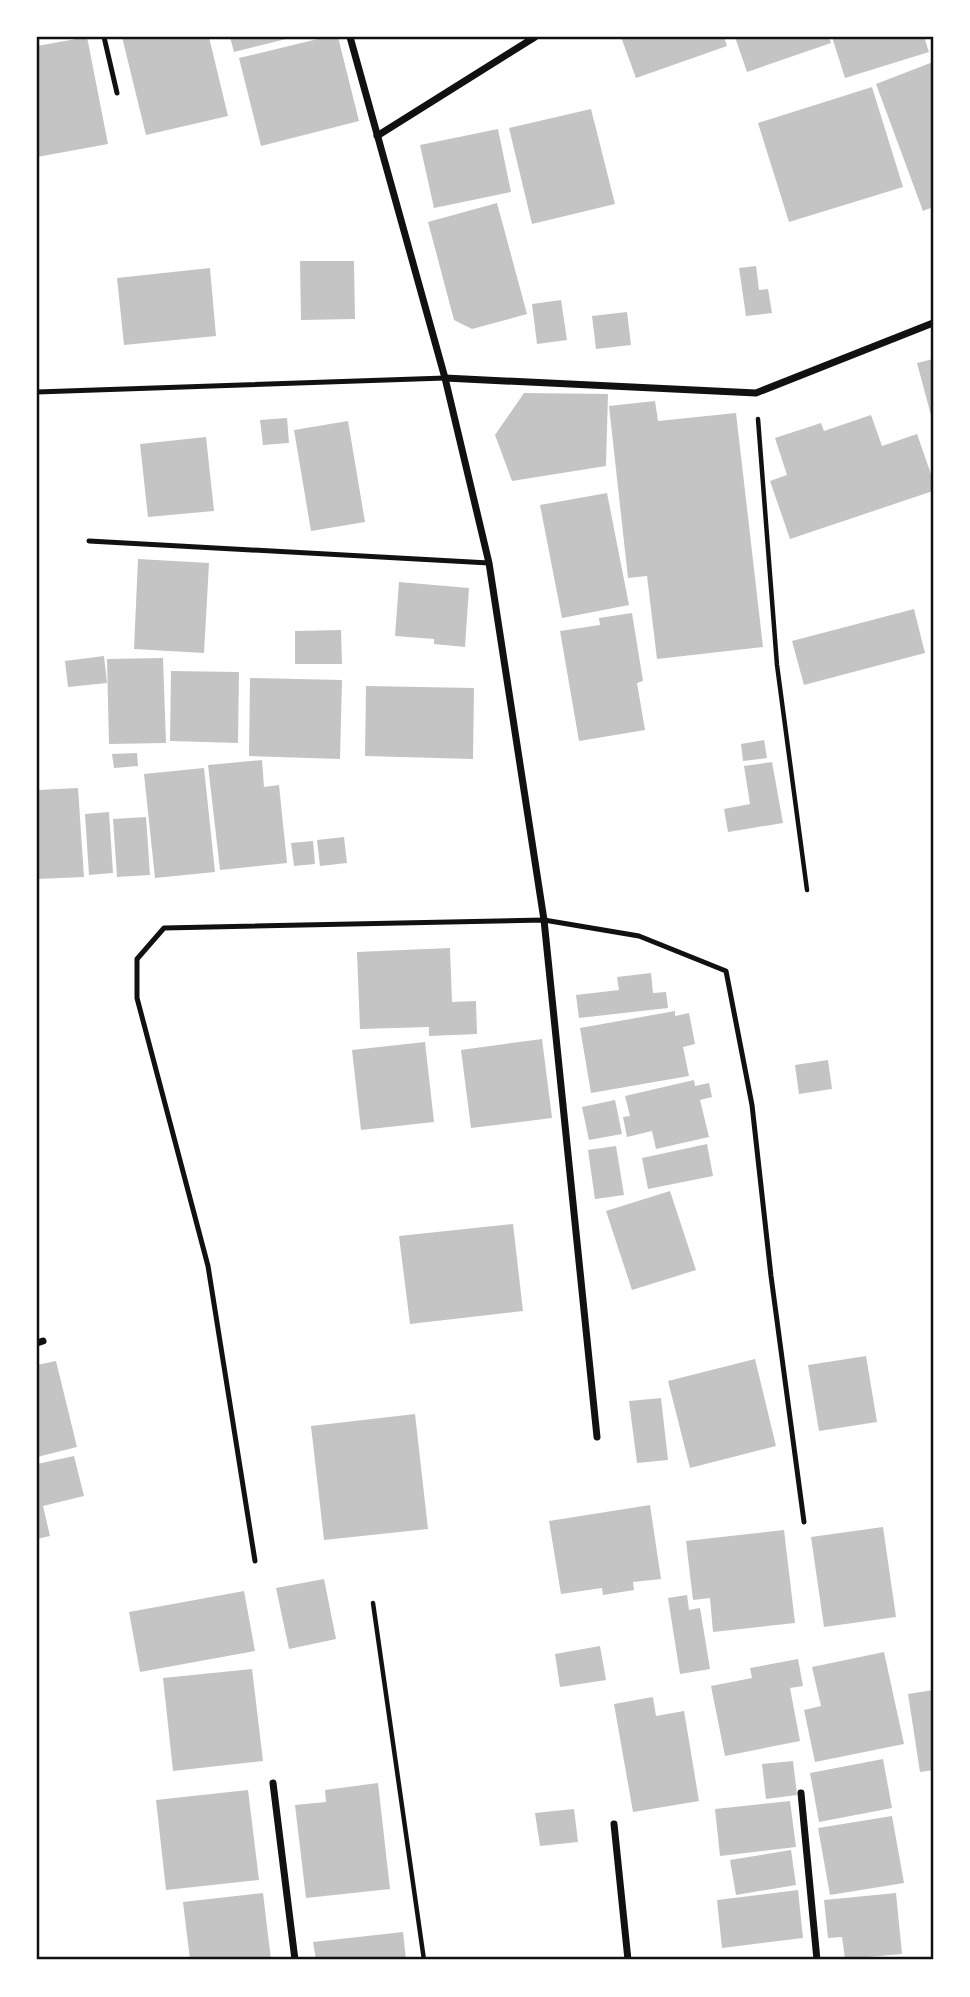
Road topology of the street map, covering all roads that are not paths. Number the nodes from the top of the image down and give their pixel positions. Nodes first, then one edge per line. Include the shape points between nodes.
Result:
1 (104, 37) edge
2 (350, 37) edge
3 (535, 37) edge
4 (117, 93) dead end
5 (377, 136) junction
6 (933, 323) edge
7 (445, 378) junction
8 (37, 392) edge
9 (89, 541) dead end
10 (489, 563) junction
11 (544, 920) junction
12 (597, 1437) dead end
13 (804, 1522) dead end
14 (255, 1561) dead end
15 (272, 1783) dead end
16 (802, 1793) dead end
17 (614, 1824) dead end
18 (295, 1960) edge
19 (628, 1960) edge
20 (817, 1960) edge

1 - 4 lane
2 - 5 street
3 - 5 street
5 - 7 street
6 - 7 street via 756,393
7 - 8 lane
7 - 10 street
9 - 10 lane
10 - 11 street
11 - 12 street
11 - 13 lane via 639,936 726,971 752,1105
11 - 14 lane via 164,928 137,959 137,998 208,1266
15 - 18 street
16 - 20 street
17 - 19 street

